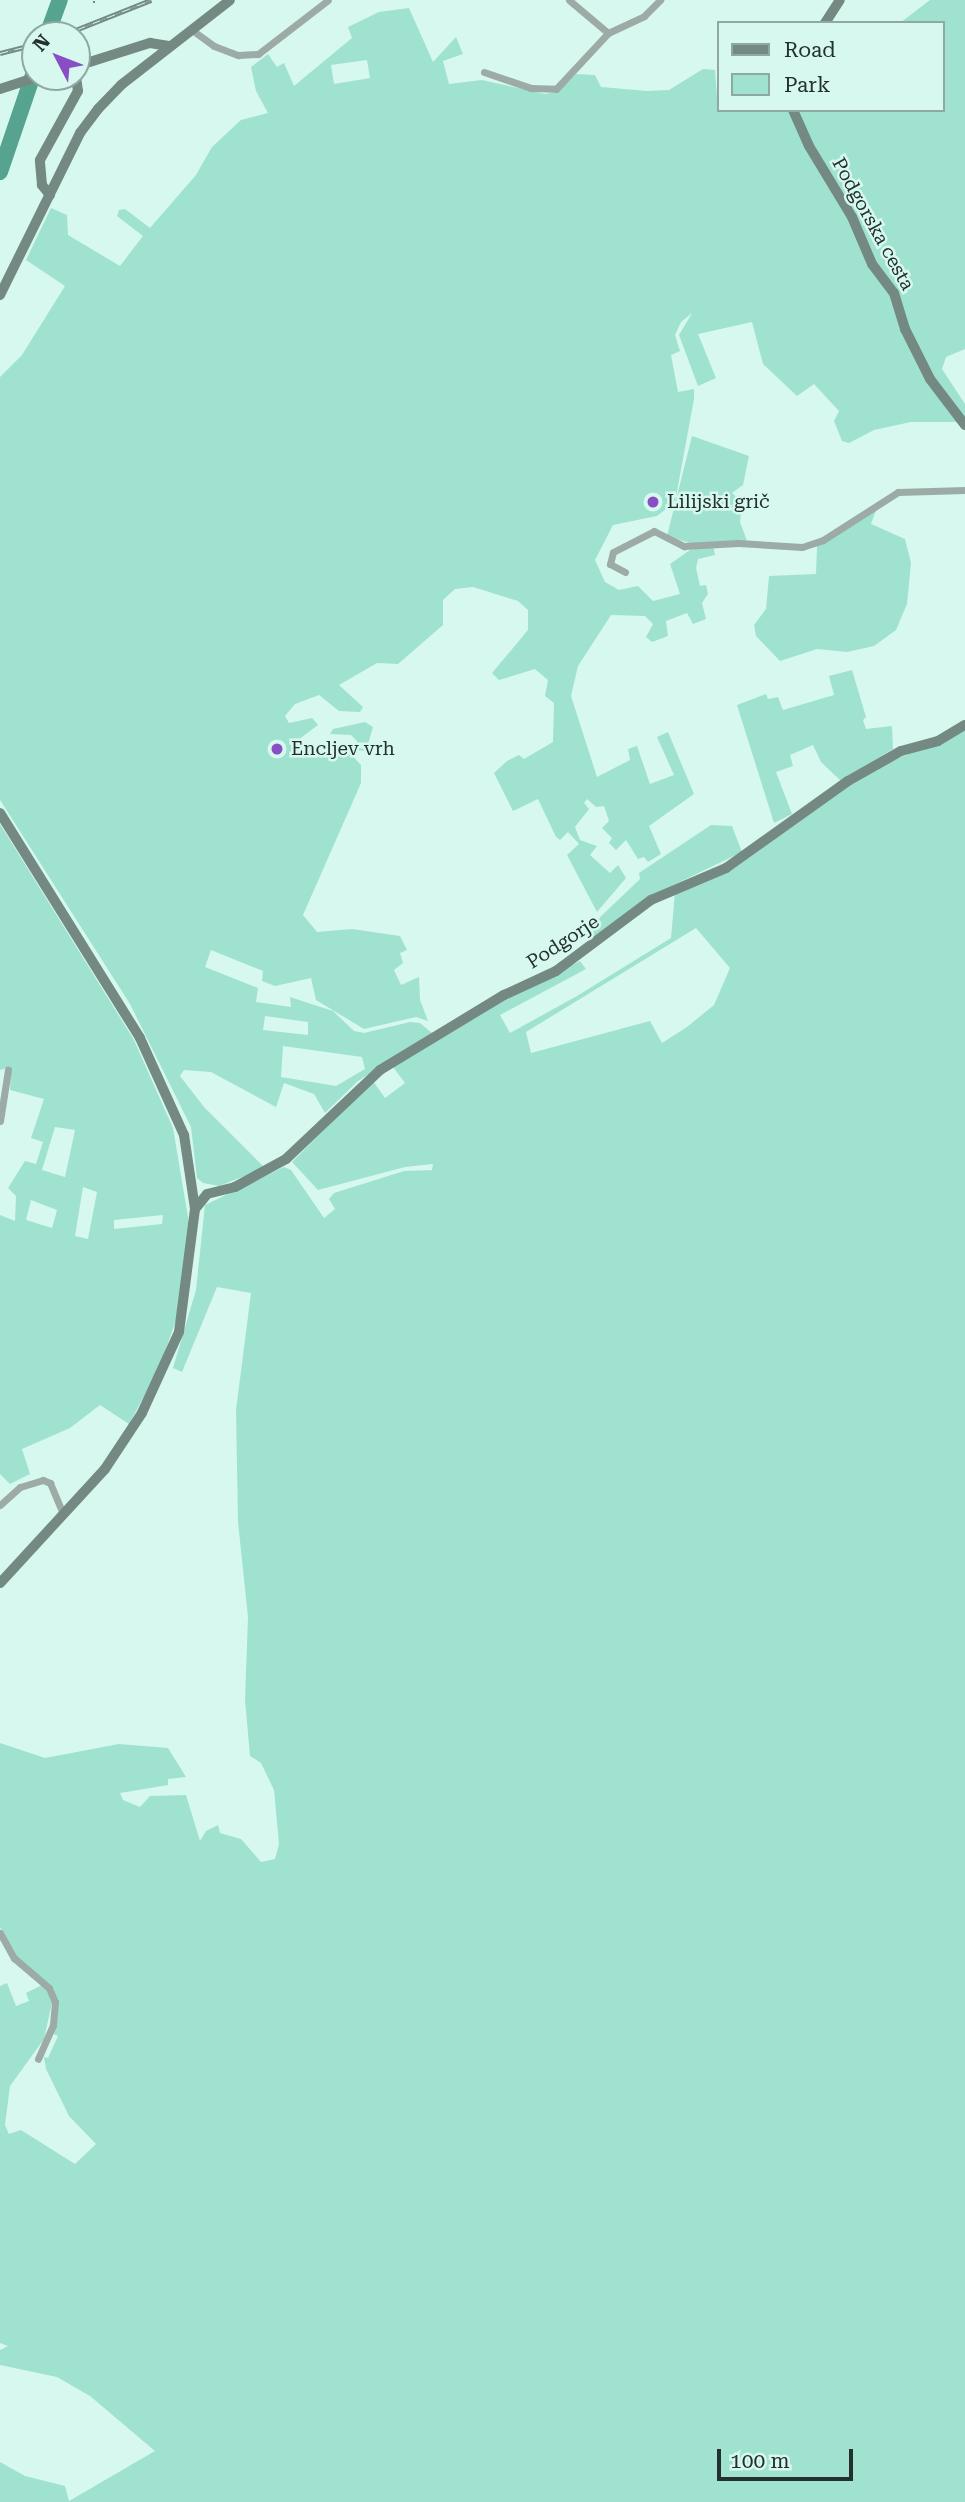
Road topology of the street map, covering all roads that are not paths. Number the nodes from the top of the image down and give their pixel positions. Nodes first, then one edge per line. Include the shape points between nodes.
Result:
1 (230, 0) edge
2 (328, 0) edge
3 (569, 0) edge
4 (660, 0) edge
5 (840, 0) edge
6 (826, 21) edge
7 (192, 30) junction
8 (608, 33) junction
9 (169, 46) junction
10 (91, 62) edge
11 (484, 72) dead end
12 (21, 82) edge
13 (0, 89) edge
14 (78, 91) edge
15 (794, 112) edge
16 (50, 195) junction
17 (0, 295) edge
18 (965, 425) edge
19 (965, 490) edge
20 (625, 572) dead end
21 (965, 725) edge
22 (0, 813) edge
23 (8, 1070) dead end
24 (0, 1121) edge
25 (195, 1209) junction
26 (0, 1505) edge
27 (63, 1514) junction
28 (0, 1583) edge
29 (0, 1933) edge
30 (38, 2059) dead end

1 - 7 street
2 - 7 street via 270,48 253,56 214,46
3 - 8 street
4 - 8 street via 644,16
5 - 6 street
7 - 9 street
8 - 11 street via 556,89 531,88
9 - 10 street via 150,43
9 - 16 street via 98,109
12 - 13 street
14 - 16 street via 40,160 42,185
15 - 18 street, Podgorska cesta via 808,146 852,217 872,264 894,293 905,329 930,379
16 - 17 street
19 - 20 street via 898,492 823,540 802,547 738,542 684,546 654,531 613,552 610,564
21 - 25 street, Podgorje via 869,769 726,868 651,900 556,971 504,995 380,1070 286,1159 235,1187 207,1194
22 - 25 street via 141,1038 184,1135
23 - 24 street
25 - 27 street via 179,1332 165,1366 142,1413 104,1469
26 - 27 street via 20,1487 43,1480 50,1483
27 - 28 street
29 - 30 street via 13,1958 49,1988 55,2002 53,2025

